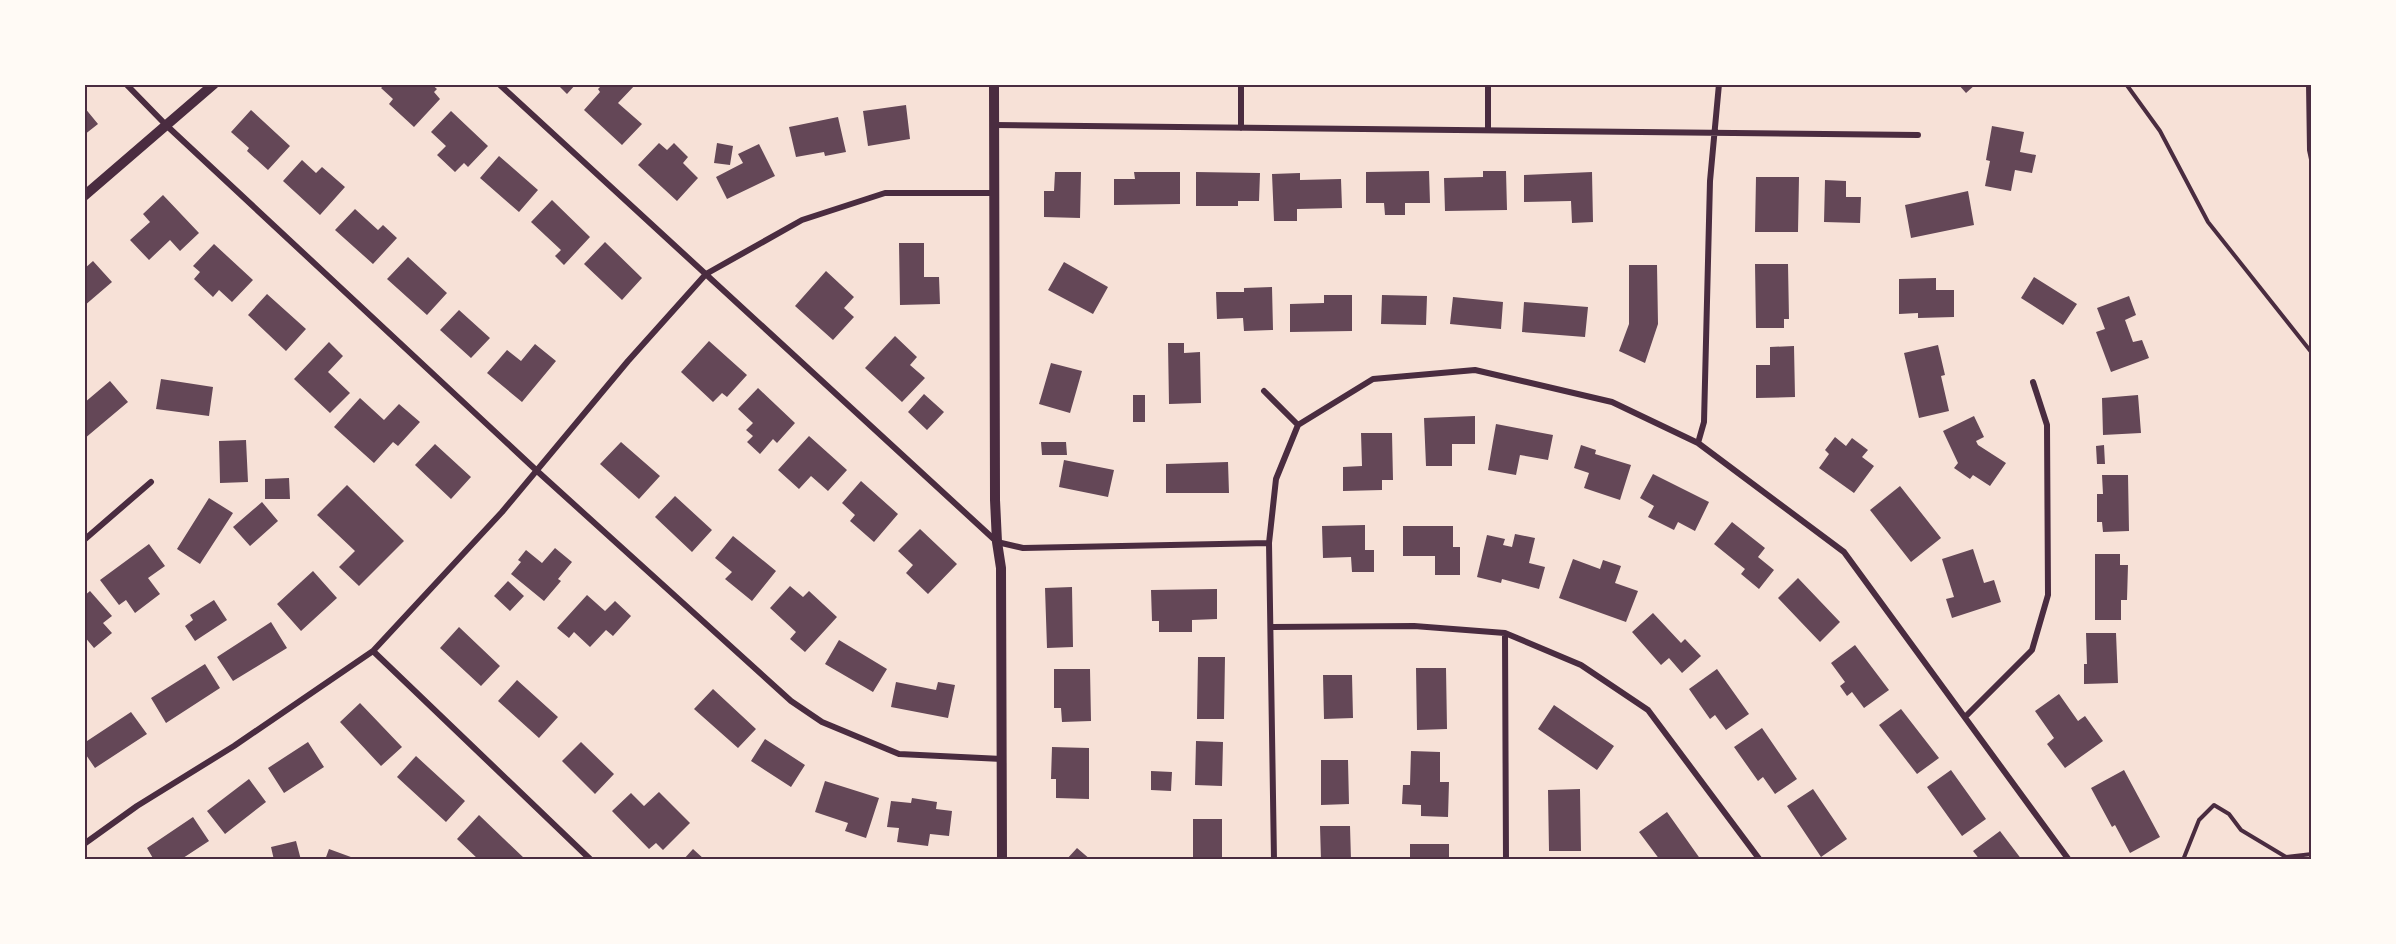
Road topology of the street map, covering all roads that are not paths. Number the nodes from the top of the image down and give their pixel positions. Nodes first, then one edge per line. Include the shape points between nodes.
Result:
1 (126, 84) edge
2 (213, 84) edge
3 (499, 84) edge
4 (993, 84) edge
5 (1241, 84) edge
6 (1488, 84) edge
7 (1719, 84) edge
8 (166, 125) junction
9 (994, 125) junction
10 (1241, 128) junction
11 (1488, 130) junction
12 (1716, 132) junction
13 (1918, 135) dead end
14 (993, 193) junction
15 (84, 196) edge
16 (706, 274) junction
17 (2032, 382) dead end
18 (1264, 391) dead end
19 (1298, 425) junction
20 (1698, 443) junction
21 (536, 470) junction
22 (150, 482) dead end
23 (84, 540) edge
24 (997, 542) junction
25 (1269, 543) junction
26 (1272, 627) junction
27 (1505, 633) junction
28 (373, 651) junction
29 (1966, 716) junction
30 (1002, 759) junction
31 (84, 844) edge
32 (591, 860) edge
33 (1002, 860) edge
34 (1274, 860) edge
35 (1506, 860) edge
36 (1760, 860) edge
37 (2069, 860) edge

1 - 8 street
2 - 8 street
3 - 16 street
4 - 9 street
5 - 10 street
6 - 11 street
7 - 12 street
8 - 15 street
8 - 21 street
9 - 10 street
9 - 14 street
10 - 11 street
11 - 12 street
12 - 13 street
12 - 20 street via 1710,181 1704,422
14 - 16 street via 885,193 802,220
14 - 24 street
16 - 21 street
16 - 24 street
17 - 29 street via 2047,425 2048,595 2032,650
18 - 19 street
19 - 20 street via 1373,379 1475,370 1612,402
19 - 25 street via 1276,479
20 - 29 street via 1844,552
21 - 28 street
21 - 30 street via 791,700 822,722 899,754
22 - 23 street
24 - 25 street via 1023,548
24 - 30 street via 1001,568
25 - 26 street
26 - 27 street via 1414,626
26 - 34 street
27 - 35 street
27 - 36 street via 1581,665 1648,710
28 - 31 street
28 - 32 street
29 - 37 street
30 - 33 street

